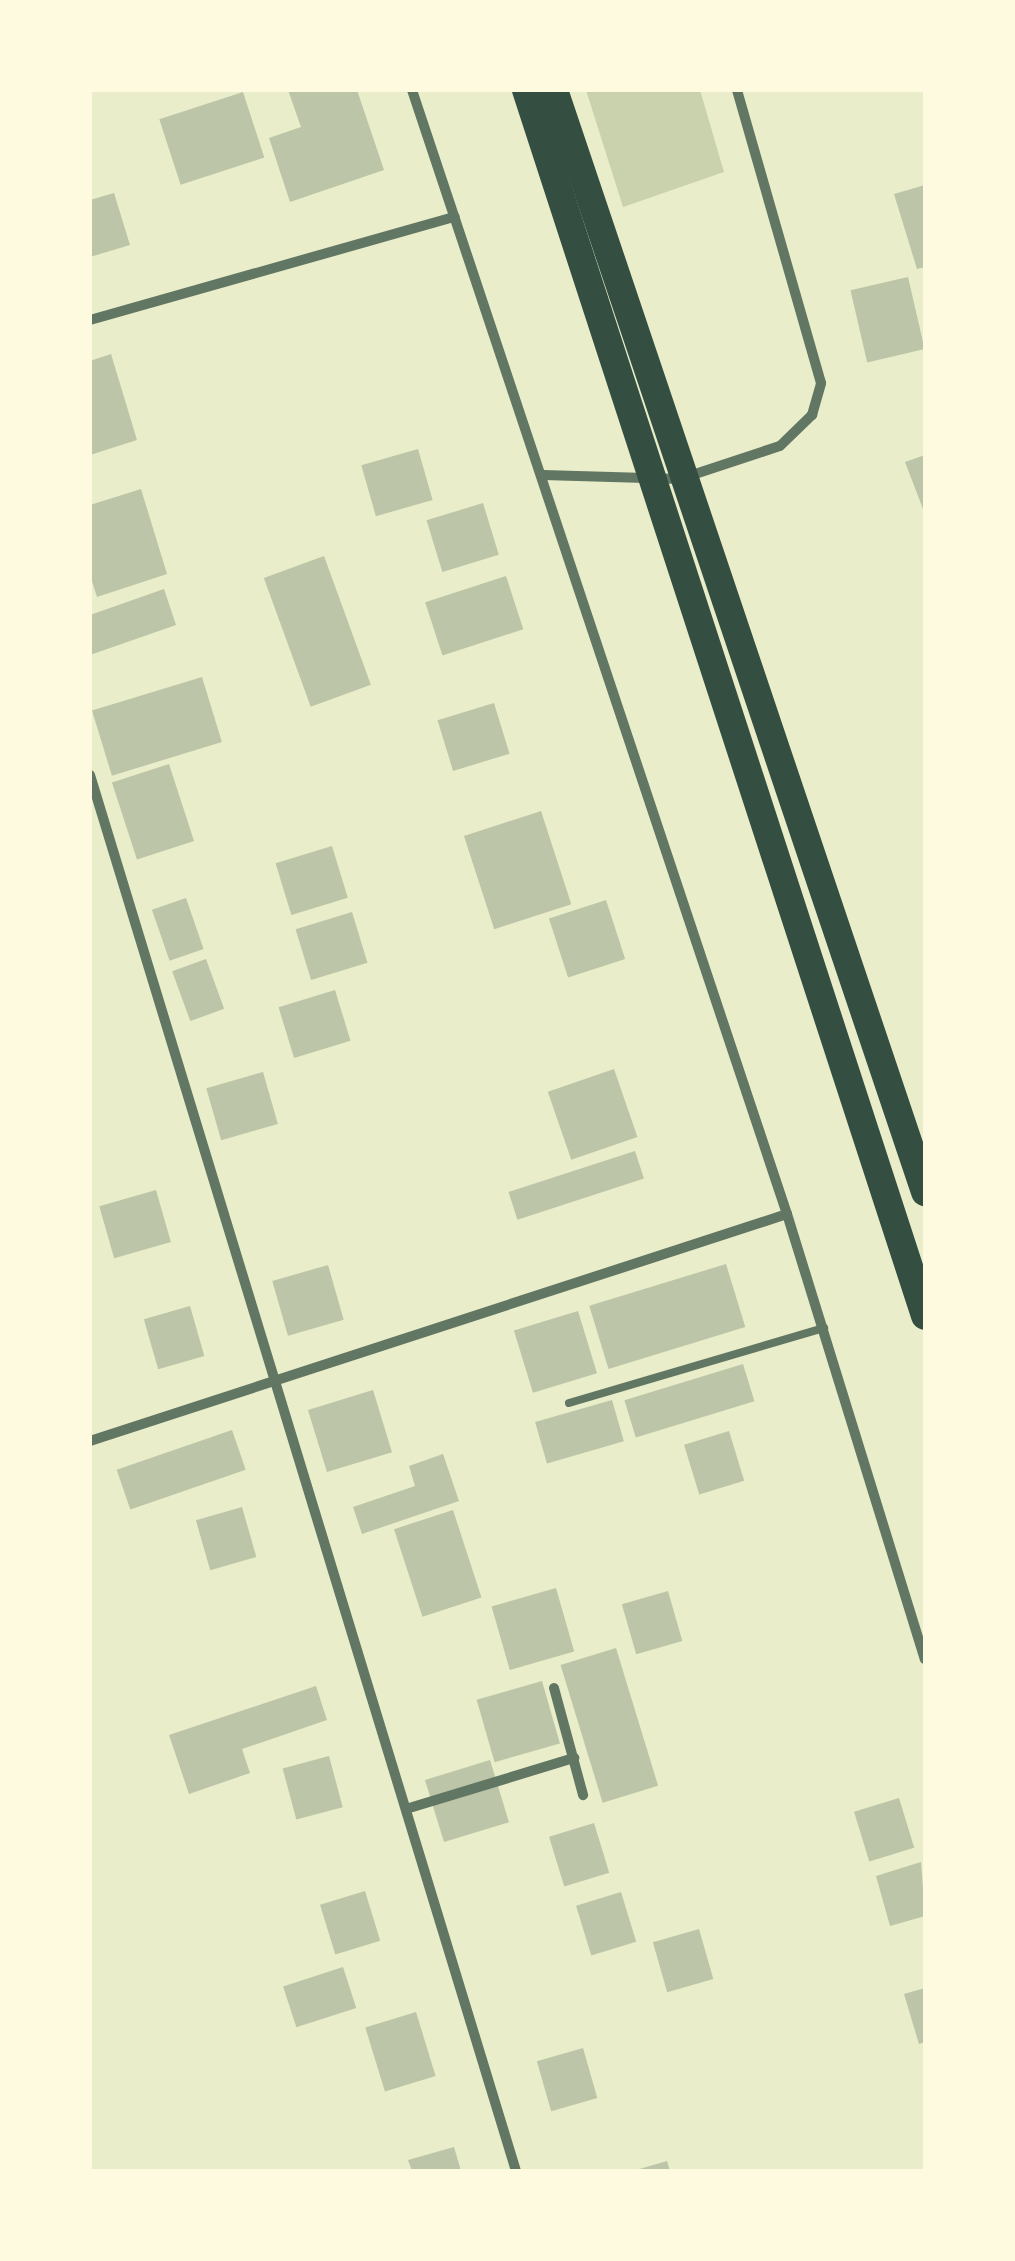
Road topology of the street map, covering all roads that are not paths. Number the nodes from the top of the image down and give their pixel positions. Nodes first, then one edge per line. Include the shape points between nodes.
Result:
1 (412, 90) edge
2 (526, 90) edge
3 (554, 90) edge
4 (736, 90) edge
5 (455, 217) junction
6 (90, 320) edge
7 (544, 475) junction
8 (666, 479) junction
9 (90, 775) edge
10 (925, 1192) edge
11 (788, 1214) junction
12 (925, 1316) edge
13 (824, 1328) junction
14 (276, 1380) junction
15 (570, 1403) dead end
16 (90, 1441) edge
17 (925, 1659) edge
18 (554, 1688) dead end
19 (574, 1758) junction
20 (584, 1795) dead end
21 (406, 1808) junction
22 (516, 2171) edge

1 - 5 street
2 - 8 highway
3 - 8 highway
4 - 8 street via 816,365 819,400 800,432 780,446
5 - 6 street
5 - 7 street
7 - 8 street
7 - 11 street
8 - 10 highway via 838,923
8 - 12 highway
9 - 14 street
11 - 13 street
11 - 14 street
13 - 15 lane
13 - 17 street
14 - 16 street
14 - 21 street
18 - 19 street
19 - 20 street
19 - 21 street
21 - 22 street

